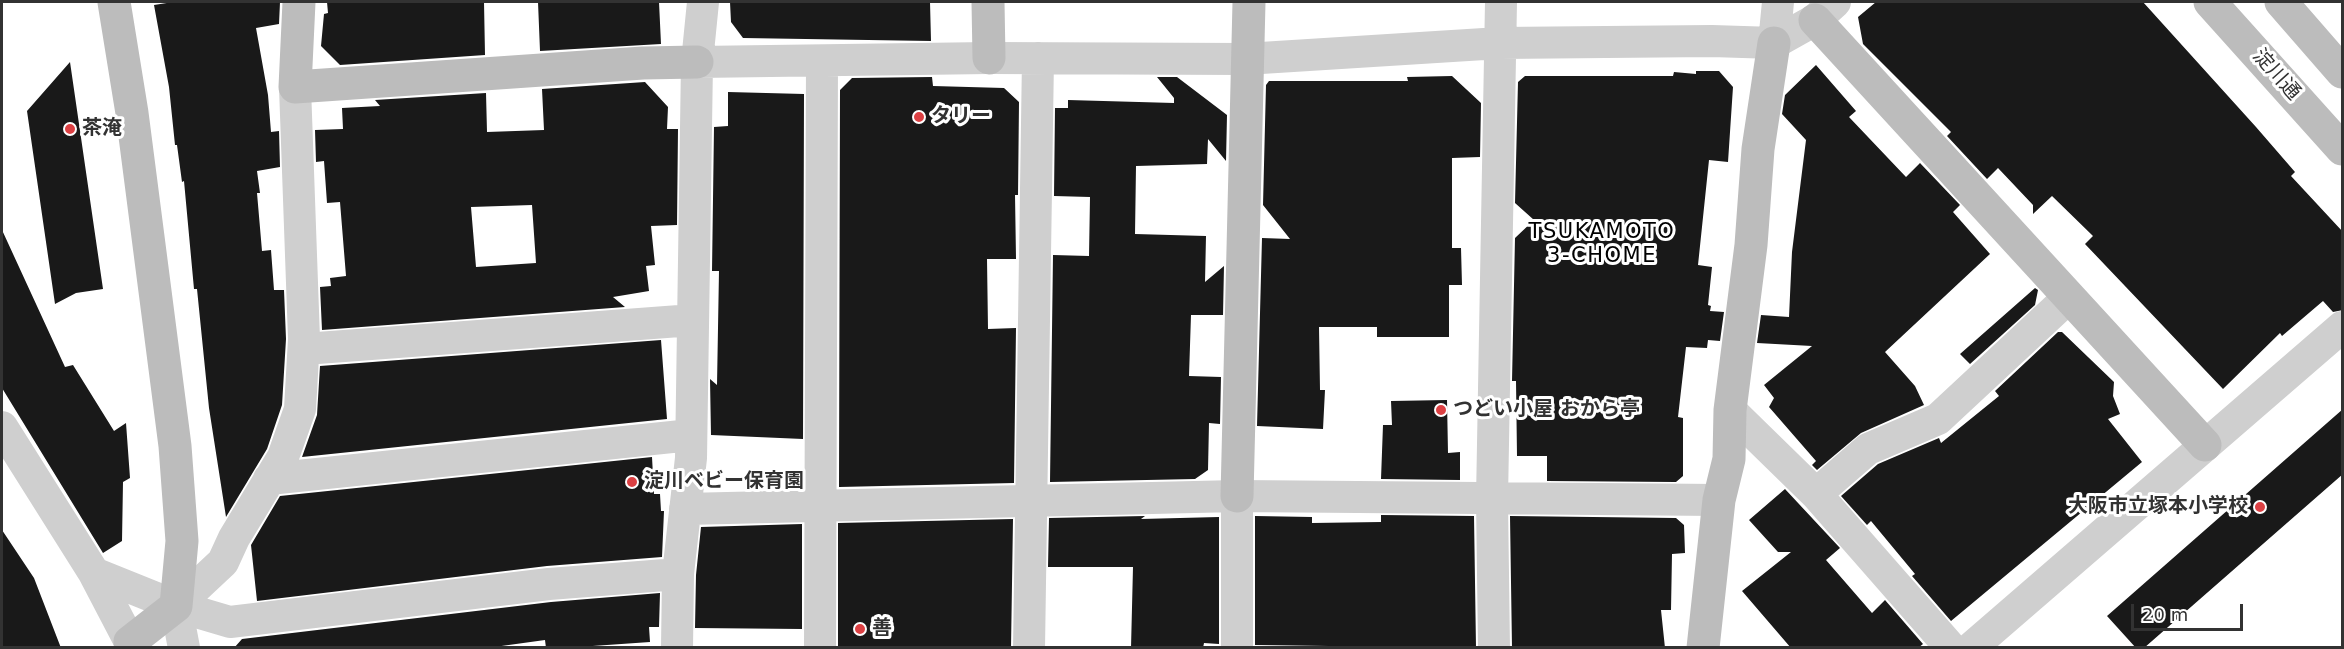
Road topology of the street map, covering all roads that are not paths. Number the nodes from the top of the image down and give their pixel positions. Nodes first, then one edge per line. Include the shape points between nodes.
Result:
1 (114, 2) edge
2 (299, 2) edge
3 (703, 2) edge
4 (988, 2) edge
5 (1249, 2) edge
6 (1502, 2) edge
7 (1778, 2) edge
8 (2210, 2) edge
9 (2281, 2) edge
10 (1825, 11) edge
11 (1500, 43) junction
12 (1774, 44) junction
13 (989, 57) junction
14 (1038, 58) junction
15 (1245, 59) junction
16 (822, 61) junction
17 (697, 62) junction
18 (2343, 72) edge
19 (295, 87) junction
20 (2343, 149) edge
21 (2068, 298) junction
22 (693, 320) junction
23 (2343, 327) edge
24 (304, 349) junction
25 (1730, 410) junction
26 (2, 427) edge
27 (692, 435) junction
28 (2205, 445) junction
29 (269, 479) junction
30 (1816, 494) junction
31 (1237, 496) junction
32 (1492, 499) junction
33 (1719, 500) junction
34 (1029, 501) junction
35 (821, 506) junction
36 (685, 509) junction
37 (94, 573) junction
38 (678, 574) junction
39 (176, 606) junction
40 (130, 645) edge
41 (184, 648) edge
42 (677, 648) edge
43 (820, 648) edge
44 (1029, 648) edge
45 (1237, 648) edge
46 (1494, 648) edge
47 (1703, 648) edge
48 (1951, 648) edge
49 (1971, 648) edge

1 - 39 street via 175,446 182,541
2 - 19 street
3 - 17 street
4 - 13 street
5 - 15 street
6 - 11 street
7 - 12 street
8 - 20 street, 淀川通
9 - 18 street
10 - 12 street
10 - 21 street
11 - 12 street
11 - 15 street
11 - 32 street
12 - 25 street via 1758,149
13 - 14 street
13 - 16 street
14 - 15 street
14 - 34 street
15 - 31 street
16 - 17 street
16 - 35 street
17 - 19 street
17 - 22 street
19 - 24 street
21 - 28 street
21 - 30 street via 1938,419 1868,449
22 - 24 street
22 - 27 street
23 - 28 street
24 - 29 street via 300,409 283,457
25 - 30 street
25 - 33 street via 1729,459
26 - 37 street
27 - 29 street
27 - 36 street
28 - 49 street
29 - 39 street via 223,562
30 - 48 street
31 - 32 street
31 - 34 street
31 - 45 street
32 - 33 street
32 - 46 street
33 - 47 street
34 - 35 street
34 - 44 street
35 - 36 street
35 - 43 street
36 - 38 street
37 - 39 street
37 - 40 street
38 - 39 street via 549,584 230,622
38 - 42 street
39 - 40 street
39 - 41 street

